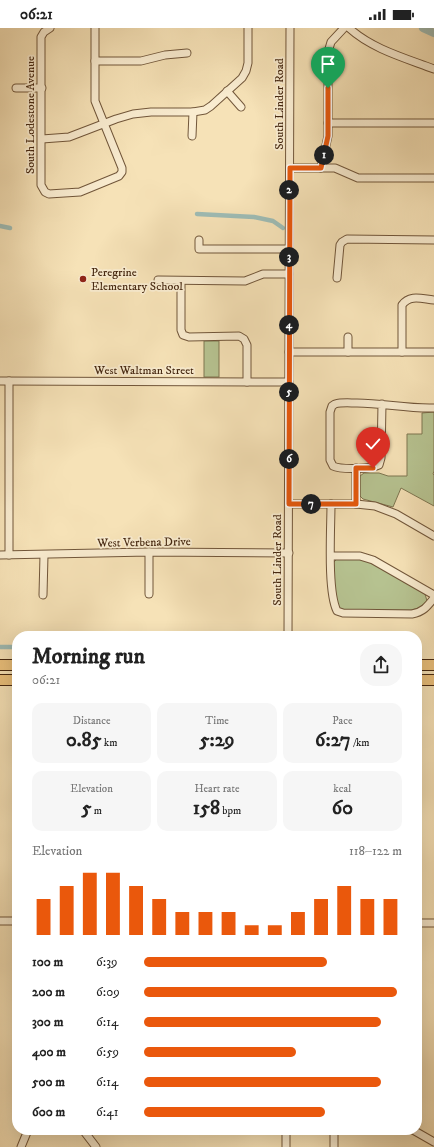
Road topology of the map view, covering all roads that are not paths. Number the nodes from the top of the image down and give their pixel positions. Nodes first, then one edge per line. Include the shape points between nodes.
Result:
1 (50, 28) edge
2 (95, 28) edge
3 (248, 28) edge
4 (290, 28) edge
5 (344, 28) edge
6 (349, 28) edge
7 (187, 53) dead end
8 (95, 61) junction
9 (434, 69) edge
10 (16, 88) dead end
11 (42, 88) junction
12 (227, 91) junction
13 (241, 107) dead end
14 (193, 112) junction
15 (328, 123) junction
16 (434, 123) edge
17 (104, 124) junction
18 (192, 136) dead end
19 (42, 139) junction
20 (290, 168) junction
21 (321, 168) junction
22 (434, 178) edge
23 (199, 240) dead end
24 (434, 240) edge
25 (289, 249) junction
26 (289, 274) junction
27 (337, 278) dead end
28 (158, 280) dead end
29 (181, 281) junction
30 (434, 300) edge
31 (348, 337) dead end
32 (289, 352) junction
33 (348, 352) junction
34 (402, 352) junction
35 (434, 352) edge
36 (0, 380) edge
37 (9, 380) junction
38 (247, 382) junction
39 (289, 382) junction
40 (382, 404) junction
41 (434, 408) edge
42 (356, 468) junction
43 (289, 504) junction
44 (331, 504) junction
45 (356, 504) junction
46 (434, 536) edge
47 (149, 552) junction
48 (288, 553) junction
49 (0, 555) edge
50 (9, 555) junction
51 (44, 555) junction
52 (331, 556) junction
53 (149, 594) dead end
54 (43, 595) dead end
55 (434, 595) edge
56 (434, 598) edge
57 (288, 631) edge
58 (0, 665) edge
59 (12, 665) edge
60 (422, 665) edge
61 (434, 665) edge
62 (0, 680) edge
63 (12, 680) edge
64 (422, 680) edge
65 (434, 680) edge
66 (0, 921) edge
67 (12, 921) edge
68 (422, 923) edge
69 (434, 923) edge
70 (26, 1135) edge
71 (87, 1135) edge
72 (286, 1135) edge
73 (334, 1135) edge
74 (422, 1135) edge
75 (434, 1142) edge
76 (21, 1147) edge
77 (96, 1147) edge
78 (286, 1147) edge
79 (334, 1147) edge

1 - 11 street, South Lodestone Avenue via 42,37
2 - 8 street
3 - 12 street via 246,71
4 - 20 street, South Linder Road
5 - 15 street via 331,42 328,52
6 - 9 street via 377,46
7 - 8 street via 141,61
8 - 17 street via 95,101
10 - 11 street
11 - 19 street, South Lodestone Avenue
12 - 13 street
12 - 14 street via 205,110
14 - 17 street via 143,112
14 - 18 street
15 - 16 street
15 - 21 street
17 - 19 street via 69,137
17 - 19 street, South Lodestone Avenue via 122,172 119,176 80,192 45,192 41,185
20 - 21 street
20 - 25 street, South Linder Road
21 - 22 street via 335,168 358,178
23 - 25 street via 199,248
24 - 27 street via 347,239 342,242 340,249
25 - 26 street, South Linder Road
26 - 29 street via 263,274 245,281
26 - 32 street, South Linder Road
28 - 29 street
29 - 38 street via 183,335 239,336 244,339 247,345
30 - 34 street via 405,300 401,310
31 - 33 street
32 - 33 street
32 - 39 street, South Linder Road
33 - 34 street
34 - 35 street
36 - 37 street, West Waltman Street
37 - 38 street, West Waltman Street
37 - 50 street
38 - 39 street, West Waltman Street
39 - 43 street, South Linder Road
40 - 41 street
40 - 42 street via 382,458 379,465 373,468
40 - 42 street via 338,403 332,406 330,460 333,466
42 - 45 street
43 - 44 street
43 - 48 street, South Linder Road
44 - 45 street
44 - 52 street
45 - 46 street via 390,511
47 - 48 street, West Verbena Drive
47 - 51 street, West Verbena Drive
47 - 53 street
48 - 57 street, South Linder Road
49 - 50 street, West Verbena Drive
50 - 51 street, West Verbena Drive
51 - 54 street
52 - 55 street via 360,556 373,560
52 - 56 street via 334,605 337,611 412,614 426,609
58 - 59 highway
60 - 61 highway
62 - 63 highway
64 - 65 highway
66 - 67 street
68 - 69 street
70 - 76 street
71 - 77 street
72 - 78 street
73 - 79 street
74 - 75 street

